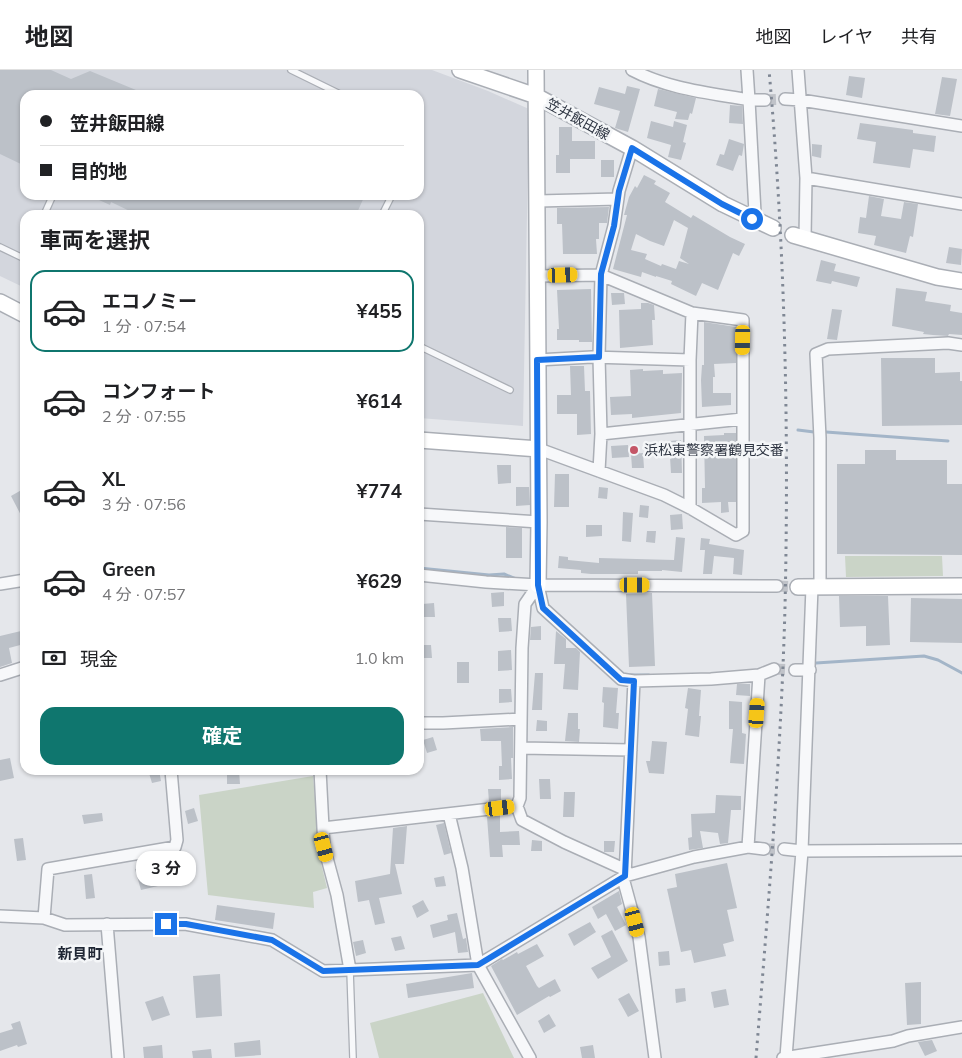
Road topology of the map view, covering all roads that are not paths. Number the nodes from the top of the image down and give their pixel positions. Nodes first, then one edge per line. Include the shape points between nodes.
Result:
1 (291, 70) edge
2 (460, 70) edge
3 (536, 70) edge
4 (632, 70) edge
5 (747, 70) edge
6 (798, 70) edge
7 (332, 90) edge
8 (536, 96) junction
9 (785, 99) tunnel mouth
10 (749, 100) junction
11 (765, 100) tunnel mouth
12 (801, 100) junction
13 (962, 126) edge
14 (632, 148) junction
15 (806, 178) junction
16 (618, 199) junction
17 (538, 201) junction
18 (962, 204) edge
19 (752, 219) junction
20 (773, 228) dead end
21 (799, 237) joint
22 (0, 247) edge
23 (20, 255) edge
24 (601, 274) junction
25 (538, 276) junction
26 (962, 281) edge
27 (0, 302) edge
28 (20, 312) edge
29 (692, 313) junction
30 (962, 346) edge
31 (424, 348) edge
32 (599, 357) junction
33 (537, 360) junction
34 (690, 360) junction
35 (510, 390) dead end
36 (742, 419) junction
37 (690, 425) junction
38 (601, 434) junction
39 (424, 440) edge
40 (539, 449) junction
41 (599, 471) junction
42 (690, 508) junction
43 (424, 514) edge
44 (539, 522) junction
45 (424, 576) edge
46 (20, 581) edge
47 (0, 584) edge
48 (538, 585) junction
49 (777, 586) tunnel mouth
50 (962, 586) edge
51 (810, 587) junction
52 (20, 669) edge
53 (774, 669) tunnel mouth
54 (794, 670) tunnel mouth
55 (810, 670) junction
56 (0, 675) edge
57 (759, 675) junction
58 (634, 681) junction
59 (521, 719) junction
60 (424, 723) edge
61 (521, 748) junction
62 (631, 750) junction
63 (171, 775) edge
64 (320, 775) edge
65 (517, 806) junction
66 (448, 814) junction
67 (323, 828) junction
68 (748, 847) junction
69 (764, 848) tunnel mouth
70 (784, 849) tunnel mouth
71 (962, 850) edge
72 (802, 851) junction
73 (625, 875) junction
74 (0, 916) edge
75 (44, 918) junction
76 (107, 924) junction
77 (478, 965) junction
78 (350, 970) junction
79 (962, 1027) edge
80 (118, 1058) edge
81 (353, 1058) edge
82 (530, 1058) edge
83 (655, 1058) edge
84 (784, 1058) edge

1 - 7 lane
2 - 8 street
3 - 8 street, 笠井飯田線
4 - 10 street via 668,85
5 - 10 street
6 - 12 street
8 - 14 street, 笠井飯田線
8 - 17 street
9 - 12 street
10 - 11 street
10 - 19 street via 755,213
12 - 13 street
12 - 15 street
14 - 16 street
14 - 19 street, 笠井飯田線
15 - 18 street
15 - 21 street
16 - 17 street
16 - 24 street
17 - 25 street
19 - 20 street, 笠井飯田線
21 - 26 street via 937,277
22 - 23 lane
24 - 25 street
24 - 29 street
24 - 32 street
25 - 33 street
27 - 28 street
29 - 34 street
29 - 36 street via 743,320
30 - 51 street via 948,343 828,349 816,354 820,438
31 - 35 lane
32 - 33 street
32 - 34 street
32 - 38 street
33 - 40 street
34 - 37 street
36 - 37 street
36 - 42 street via 742,531 736,535
37 - 38 street
37 - 42 street
38 - 41 street
39 - 40 street
40 - 41 street
40 - 44 street
41 - 42 street
43 - 44 street
44 - 48 street
45 - 48 street
46 - 47 street
48 - 49 street
48 - 58 street via 543,608 621,680
48 - 59 street via 525,604
50 - 51 street
51 - 55 street
52 - 56 street
53 - 57 street
54 - 55 street
55 - 72 street
57 - 58 street
57 - 68 street
58 - 62 street
59 - 60 street
59 - 61 street
61 - 62 street
61 - 65 street
62 - 73 street
63 - 75 street via 175,846 48,869
64 - 67 street
65 - 66 street
65 - 73 street via 522,820
66 - 67 street
66 - 77 street via 462,868
67 - 78 street via 324,847 337,895
68 - 69 street
68 - 73 street
70 - 72 street
71 - 72 street
72 - 84 street
73 - 77 street
73 - 83 street via 639,937
74 - 75 street
75 - 76 street via 65,925
76 - 78 street via 186,924 262,938 272,940 323,971
76 - 80 street
77 - 78 street
77 - 82 street
78 - 81 lane
79 - 84 street

